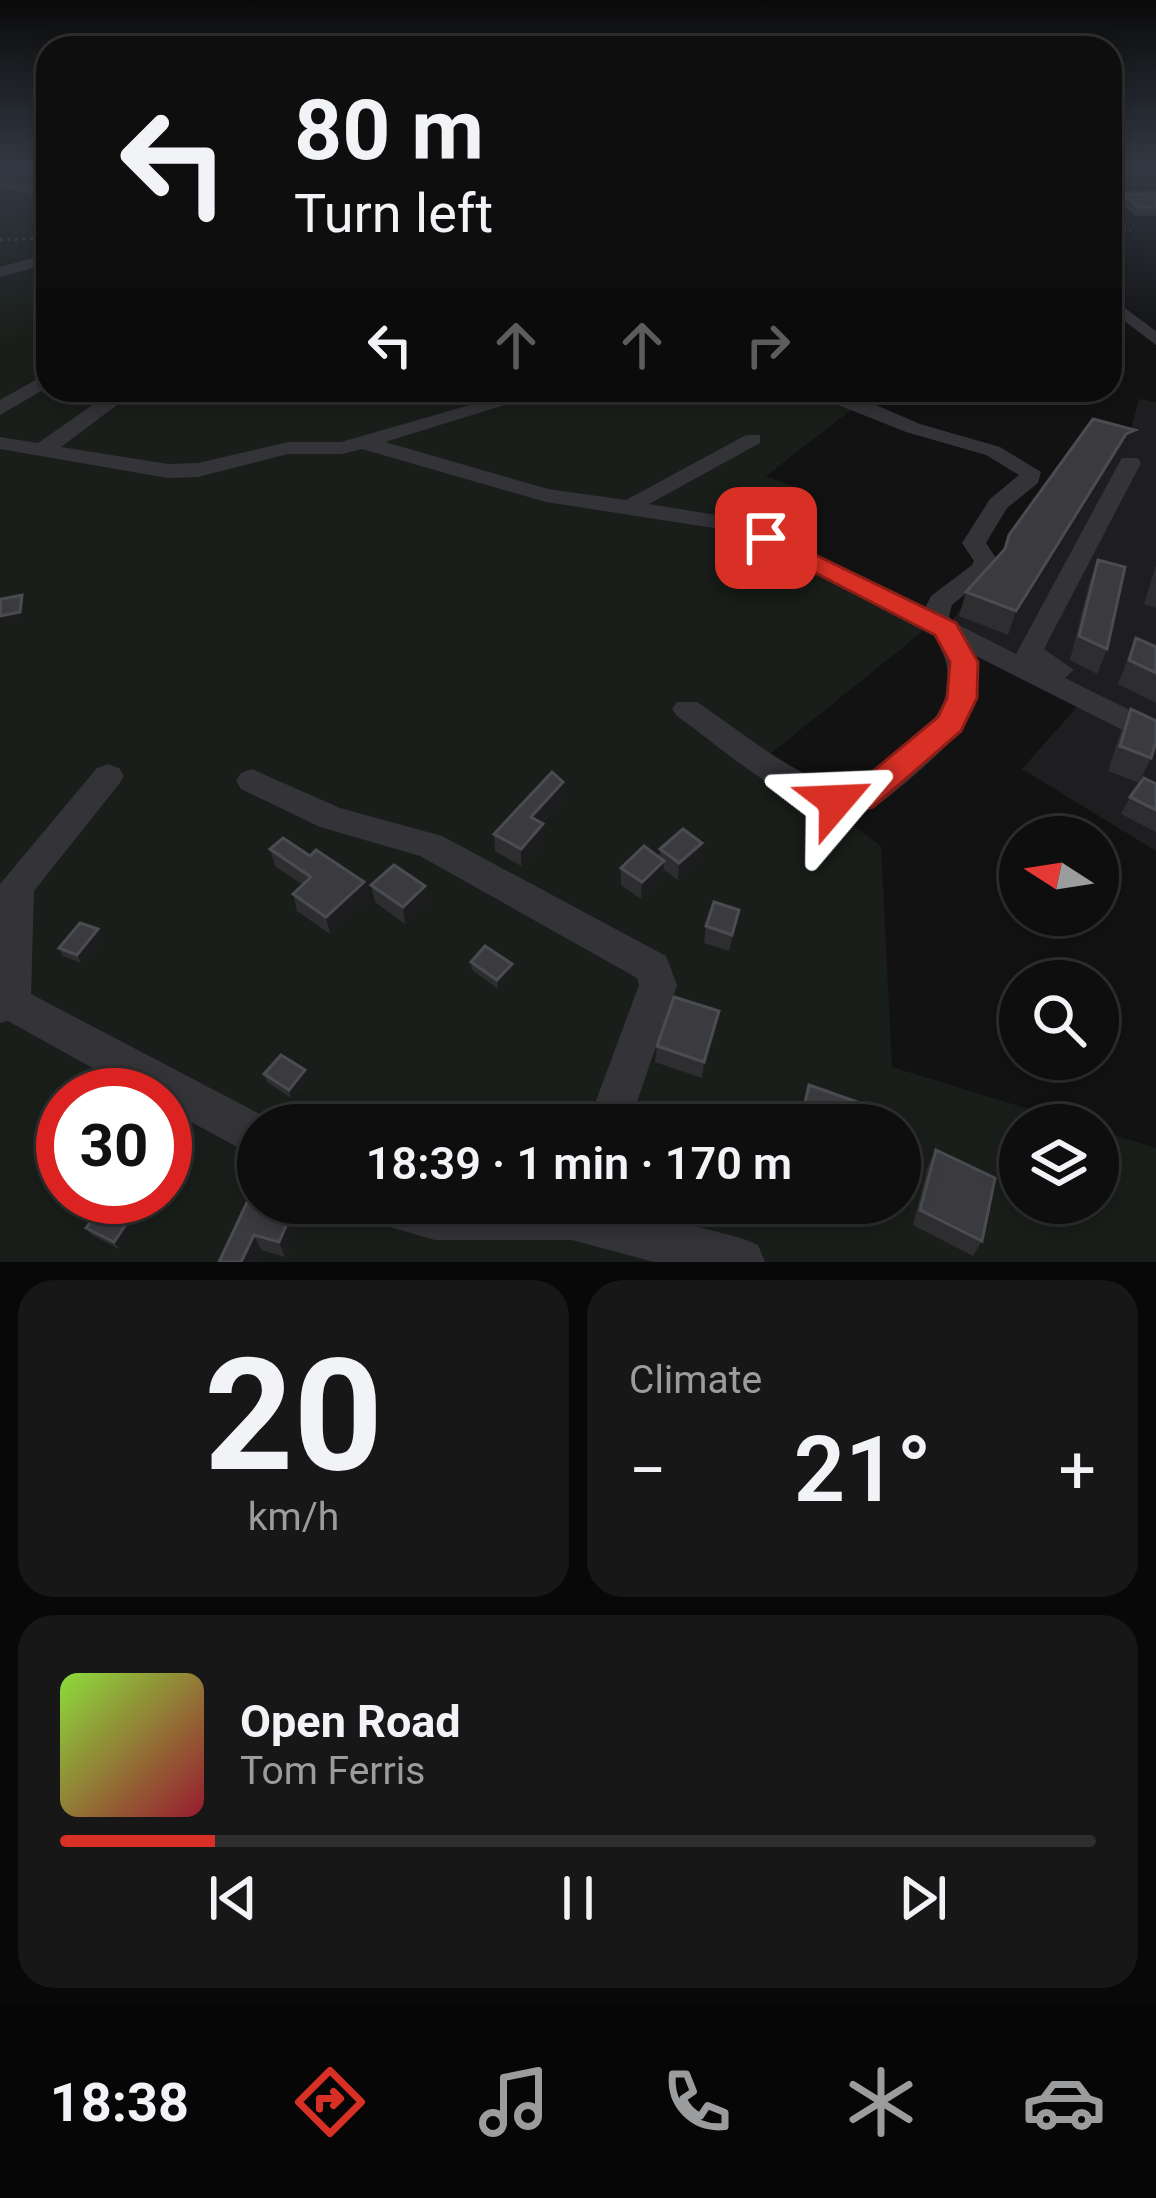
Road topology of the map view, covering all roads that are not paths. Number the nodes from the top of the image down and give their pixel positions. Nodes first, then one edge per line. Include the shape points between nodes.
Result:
1 (36, 262) edge
2 (0, 272) edge
3 (1122, 312) edge
4 (1156, 340) edge
5 (36, 386) edge
6 (110, 402) edge
7 (502, 402) edge
8 (847, 402) edge
9 (0, 409) edge
10 (753, 440) dead end
11 (364, 442) junction
12 (0, 443) edge
13 (41, 451) junction
14 (1130, 463) dead end
15 (638, 509) junction
16 (946, 629) junction
17 (1023, 669) junction
18 (962, 698) junction
19 (687, 709) dead end
20 (1156, 715) edge
21 (1156, 736) edge
22 (109, 776) dead end
23 (252, 781) dead end
24 (6, 1004) edge
25 (616, 1104) edge
26 (237, 1125) edge
27 (620, 1224) edge
28 (741, 1262) edge

1 - 2 street
3 - 4 street
5 - 9 street
6 - 13 street
7 - 11 street
8 - 16 street via 1008,457 1030,472 974,543 986,561 982,569 940,602 936,616
10 - 15 street via 644,496
11 - 13 street via 198,470
11 - 15 street via 546,495
12 - 13 street
14 - 20 street via 1029,652
15 - 16 street via 739,525
16 - 17 street
16 - 18 street via 964,662
17 - 18 street via 980,682
17 - 21 street
18 - 19 street via 950,724 862,799 836,801
22 - 24 street via 16,886
23 - 25 street via 332,818 430,845 653,968 658,985
24 - 26 street
27 - 28 street

